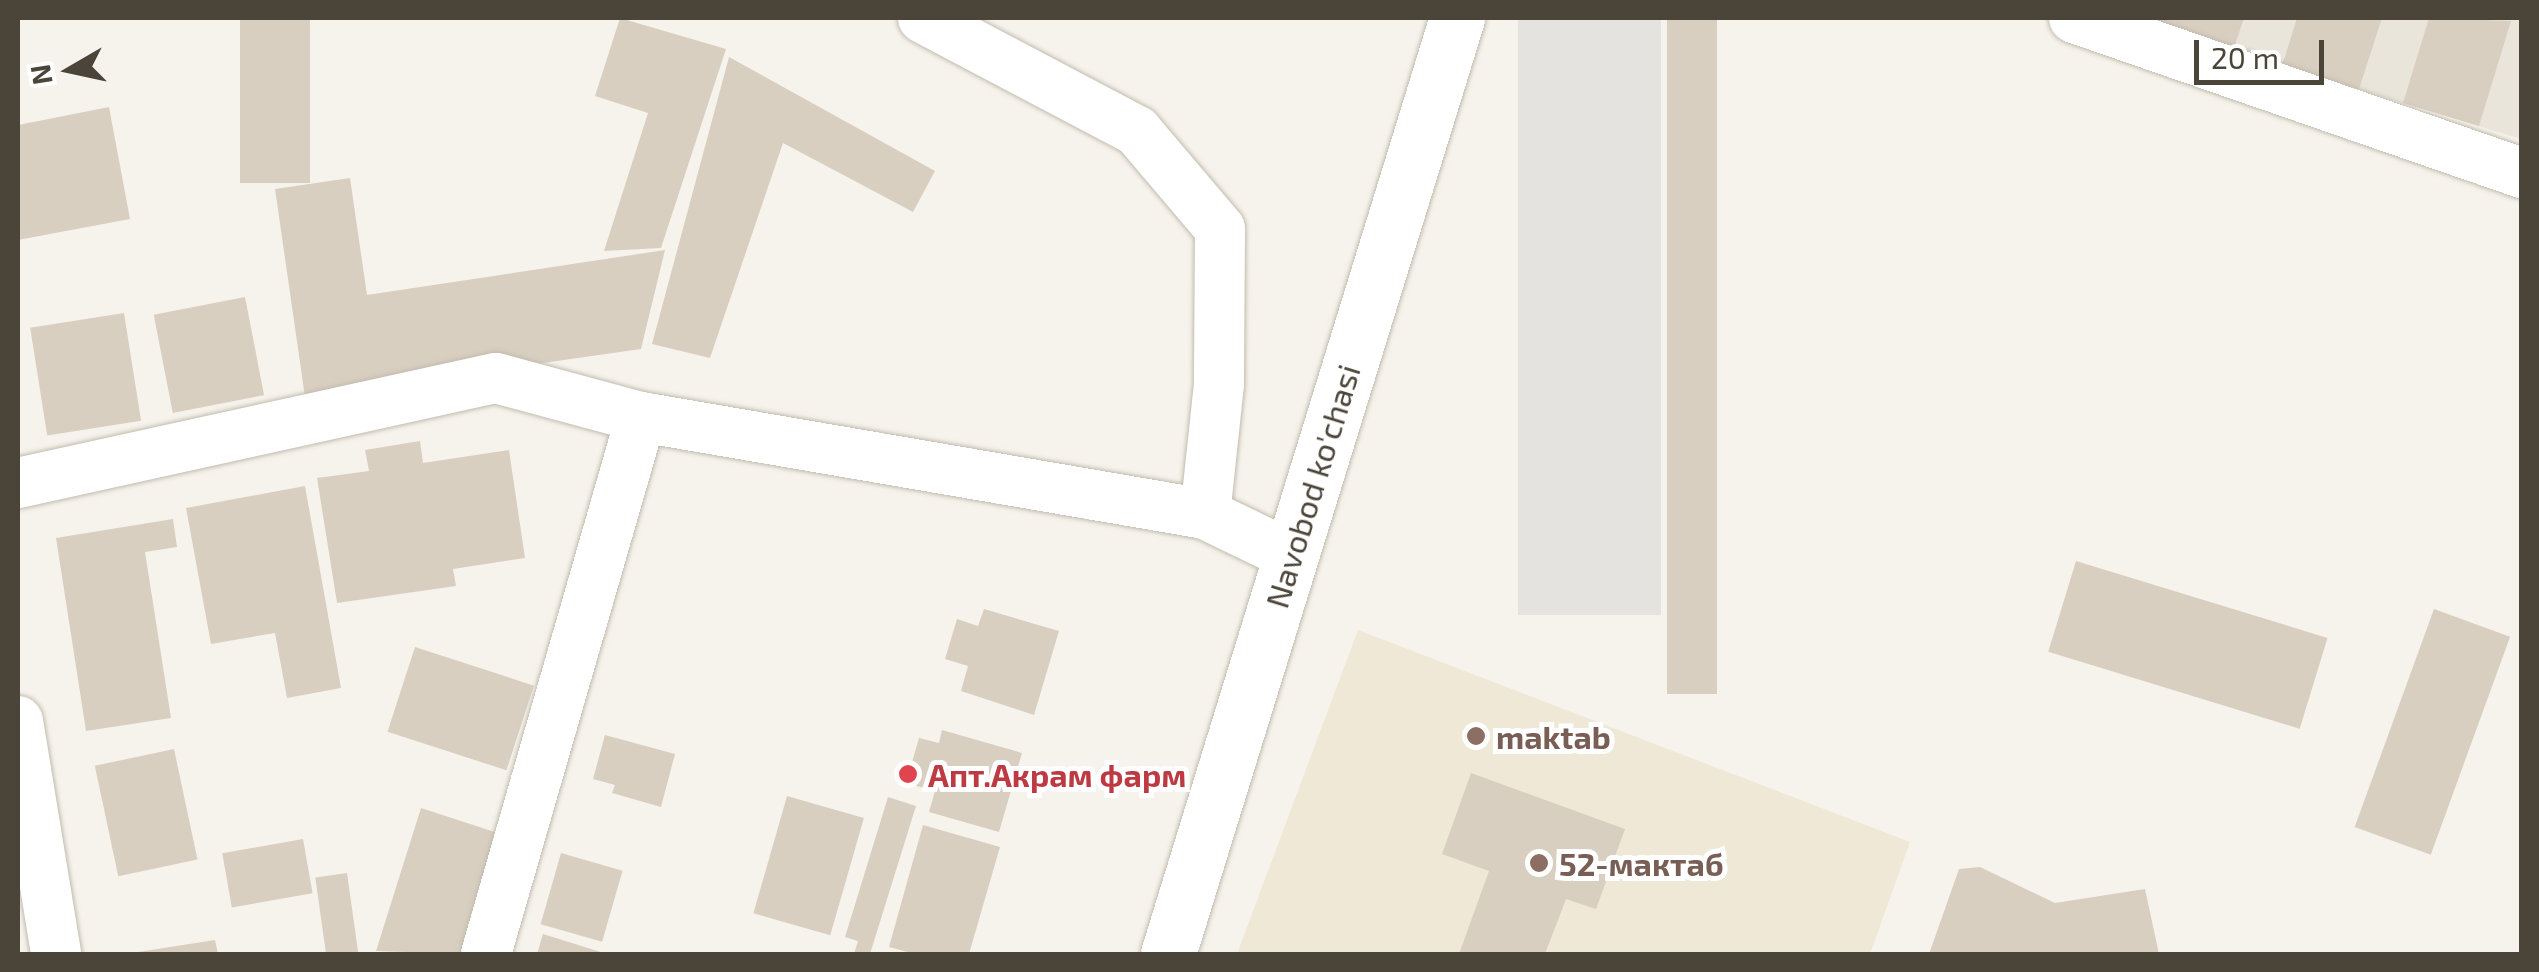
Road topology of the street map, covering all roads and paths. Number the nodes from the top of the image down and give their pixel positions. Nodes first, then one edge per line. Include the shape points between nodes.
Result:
1 (922, 18) edge
2 (1457, 18) edge
3 (2074, 18) edge
4 (2522, 173) edge
5 (642, 417) junction
6 (18, 483) edge
7 (1205, 514) junction
8 (1290, 555) junction
9 (18, 720) edge
10 (42, 950) edge
11 (486, 954) edge
12 (1168, 954) edge

1 - 7 street via 1136,132 1220,229 1219,384
2 - 8 street, Navobod ko'chasi
3 - 4 street
5 - 6 street via 496,378
5 - 7 street
5 - 11 street
7 - 8 street
8 - 12 street, Navobod ko'chasi
9 - 10 street

